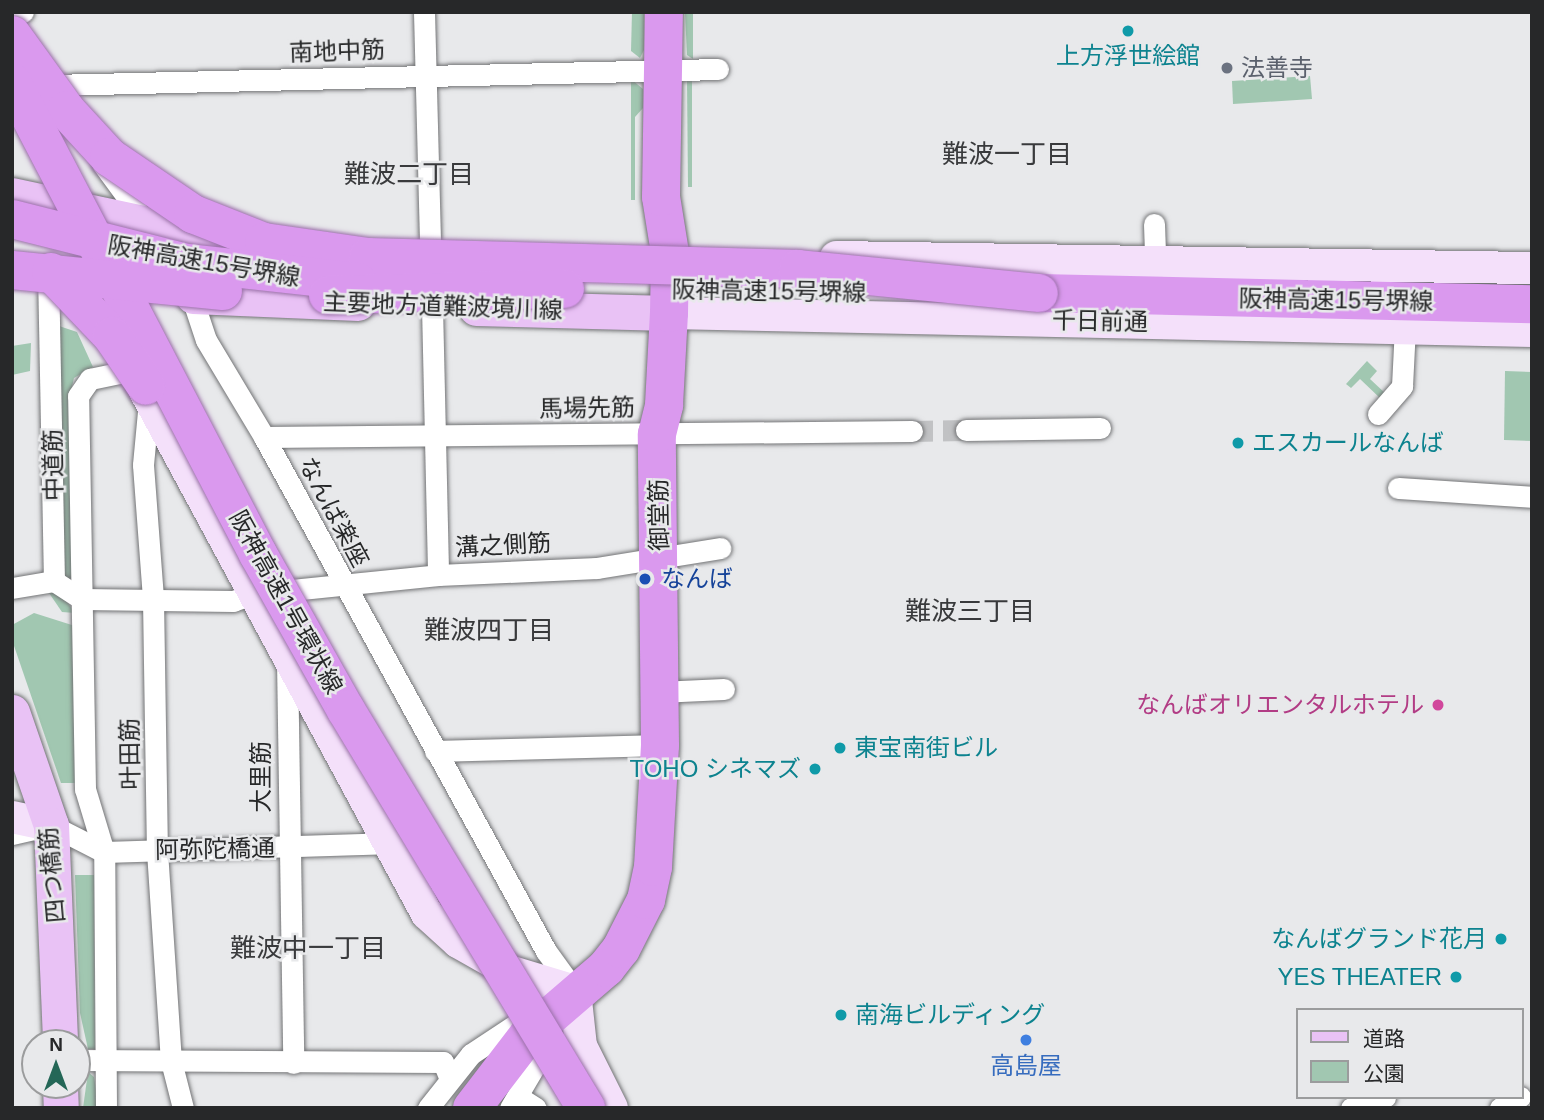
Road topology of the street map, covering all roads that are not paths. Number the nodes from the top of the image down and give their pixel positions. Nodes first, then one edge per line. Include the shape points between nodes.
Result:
1 (424, 12) edge
2 (664, 12) edge
3 (15, 20) edge
4 (718, 69) dead end
5 (666, 70) junction
6 (424, 74) junction
7 (12, 82) edge
8 (51, 85) junction
9 (12, 195) edge
10 (69, 207) junction
11 (12, 219) edge
12 (1154, 223) dead end
13 (147, 225) junction
14 (430, 247) junction
15 (670, 253) junction
16 (38, 255) edge
17 (1155, 260) junction
18 (1532, 268) edge
19 (12, 270) edge
20 (565, 289) junction
21 (1039, 293) junction
22 (191, 295) junction
23 (1532, 304) edge
24 (432, 306) junction
25 (669, 313) junction
26 (1405, 327) junction
27 (1532, 331) edge
28 (133, 370) junction
29 (149, 399) junction
30 (1378, 414) dead end
31 (1100, 428) dead end
32 (966, 430) tunnel mouth
33 (912, 431) tunnel mouth
34 (657, 434) junction
35 (435, 436) junction
36 (264, 437) junction
37 (1398, 488) dead end
38 (1532, 496) edge
39 (720, 548) dead end
40 (258, 554) junction
41 (660, 559) junction
42 (438, 575) junction
43 (54, 581) junction
44 (342, 584) junction
45 (12, 588) edge
46 (252, 594) junction
47 (82, 599) junction
48 (153, 599) junction
49 (286, 659) junction
50 (724, 689) dead end
51 (659, 692) junction
52 (12, 712) edge
53 (660, 745) junction
54 (435, 751) junction
55 (12, 817) edge
56 (51, 825) junction
57 (12, 834) edge
58 (386, 843) junction
59 (288, 848) junction
60 (158, 851) junction
61 (104, 852) junction
62 (575, 990) junction
63 (59, 1029) edge
64 (91, 1060) edge
65 (105, 1061) junction
66 (171, 1061) junction
67 (293, 1063) junction
68 (461, 1093) edge
69 (1379, 1099) edge
70 (1517, 1099) edge
71 (511, 1106) edge
72 (106, 1108) edge
73 (183, 1108) edge
74 (428, 1108) edge
75 (536, 1108) edge
76 (586, 1108) edge
77 (612, 1108) edge
78 (1351, 1108) edge
79 (1500, 1108) edge

1 - 6 street
2 - 5 highway, 御堂筋
3 - 8 street
3 - 21 highway, bridge via 66,110 109,157 193,214 264,242 368,257 798,270
4 - 5 street, 南地中筋
5 - 6 street, 南地中筋
5 - 15 highway, 御堂筋 via 661,208
6 - 8 street, 南地中筋
6 - 14 street
7 - 40 highway, 阪神高速1号環状線, bridge
8 - 13 street
9 - 10 main road
10 - 13 main road
10 - 16 main road
11 - 20 highway, 阪神高速15号堺線, bridge via 124,250 245,272
12 - 17 street
13 - 14 main road via 323,247
14 - 15 main road
15 - 17 main road
15 - 25 highway, 御堂筋
16 - 22 main road, 主要地方道難波境川線
16 - 28 main road
16 - 40 highway, bridge via 112,336
16 - 43 street, 中道筋
17 - 18 main road
19 - 20 highway, bridge via 152,286 328,295
20 - 21 highway, 阪神高速15号堺線, bridge
21 - 23 highway, 阪神高速15号堺線
22 - 24 main road, 主要地方道難波境川線
22 - 36 street, なんば楽座 via 206,340
24 - 25 main road, 主要地方道難波境川線
24 - 35 street
25 - 26 main road, 千日前通
25 - 34 highway, 御堂筋 via 664,405
26 - 27 main road, 千日前通
26 - 30 street via 1402,386
28 - 29 main road
28 - 47 street, 中道筋 via 90,379 78,396
29 - 46 main road
29 - 48 street, 叶田筋 via 143,465
31 - 32 street
33 - 34 street, 馬場先筋
34 - 35 street, 馬場先筋
34 - 41 highway, 御堂筋
35 - 36 street, 馬場先筋
35 - 42 street
36 - 44 street, なんば楽座
37 - 38 street
39 - 41 street, 溝之側筋
40 - 76 highway, 阪神高速1号環状線, bridge via 346,710
41 - 42 street, 溝之側筋 via 597,568
41 - 51 highway, 御堂筋
42 - 44 street, 溝之側筋
43 - 45 street
43 - 47 street
44 - 46 street, 溝之側筋
44 - 54 street, なんば楽座
46 - 48 street, 溝之側筋 via 233,601
46 - 49 main road
47 - 48 street, 溝之側筋
47 - 61 street, 中道筋 via 85,789
48 - 60 street, 叶田筋
49 - 58 main road
49 - 59 street, 大里筋
50 - 51 street
51 - 53 highway, 御堂筋
52 - 56 main road, 四つ橋筋
53 - 54 street
53 - 62 highway, 御堂筋 via 653,867 646,900 606,968
54 - 62 street, なんば楽座 via 546,951
55 - 56 main road, 阿弥陀橋通
56 - 57 street
56 - 61 street, 阿弥陀橋通
56 - 63 main road, 四つ橋筋
58 - 59 street, 阿弥陀橋通
58 - 62 main road via 427,914 458,942 509,971
59 - 60 street, 阿弥陀橋通
59 - 67 street, 大里筋
60 - 61 street, 阿弥陀橋通
60 - 66 street, 叶田筋
61 - 65 street, 中道筋
62 - 68 highway, 御堂筋
62 - 71 street
62 - 77 main road via 581,1046
64 - 65 street
65 - 66 street
65 - 72 street, 中道筋
66 - 67 street
66 - 73 street, 叶田筋
67 - 68 street via 443,1062
68 - 74 street
69 - 78 street
70 - 79 street
71 - 75 street via 523,1100

